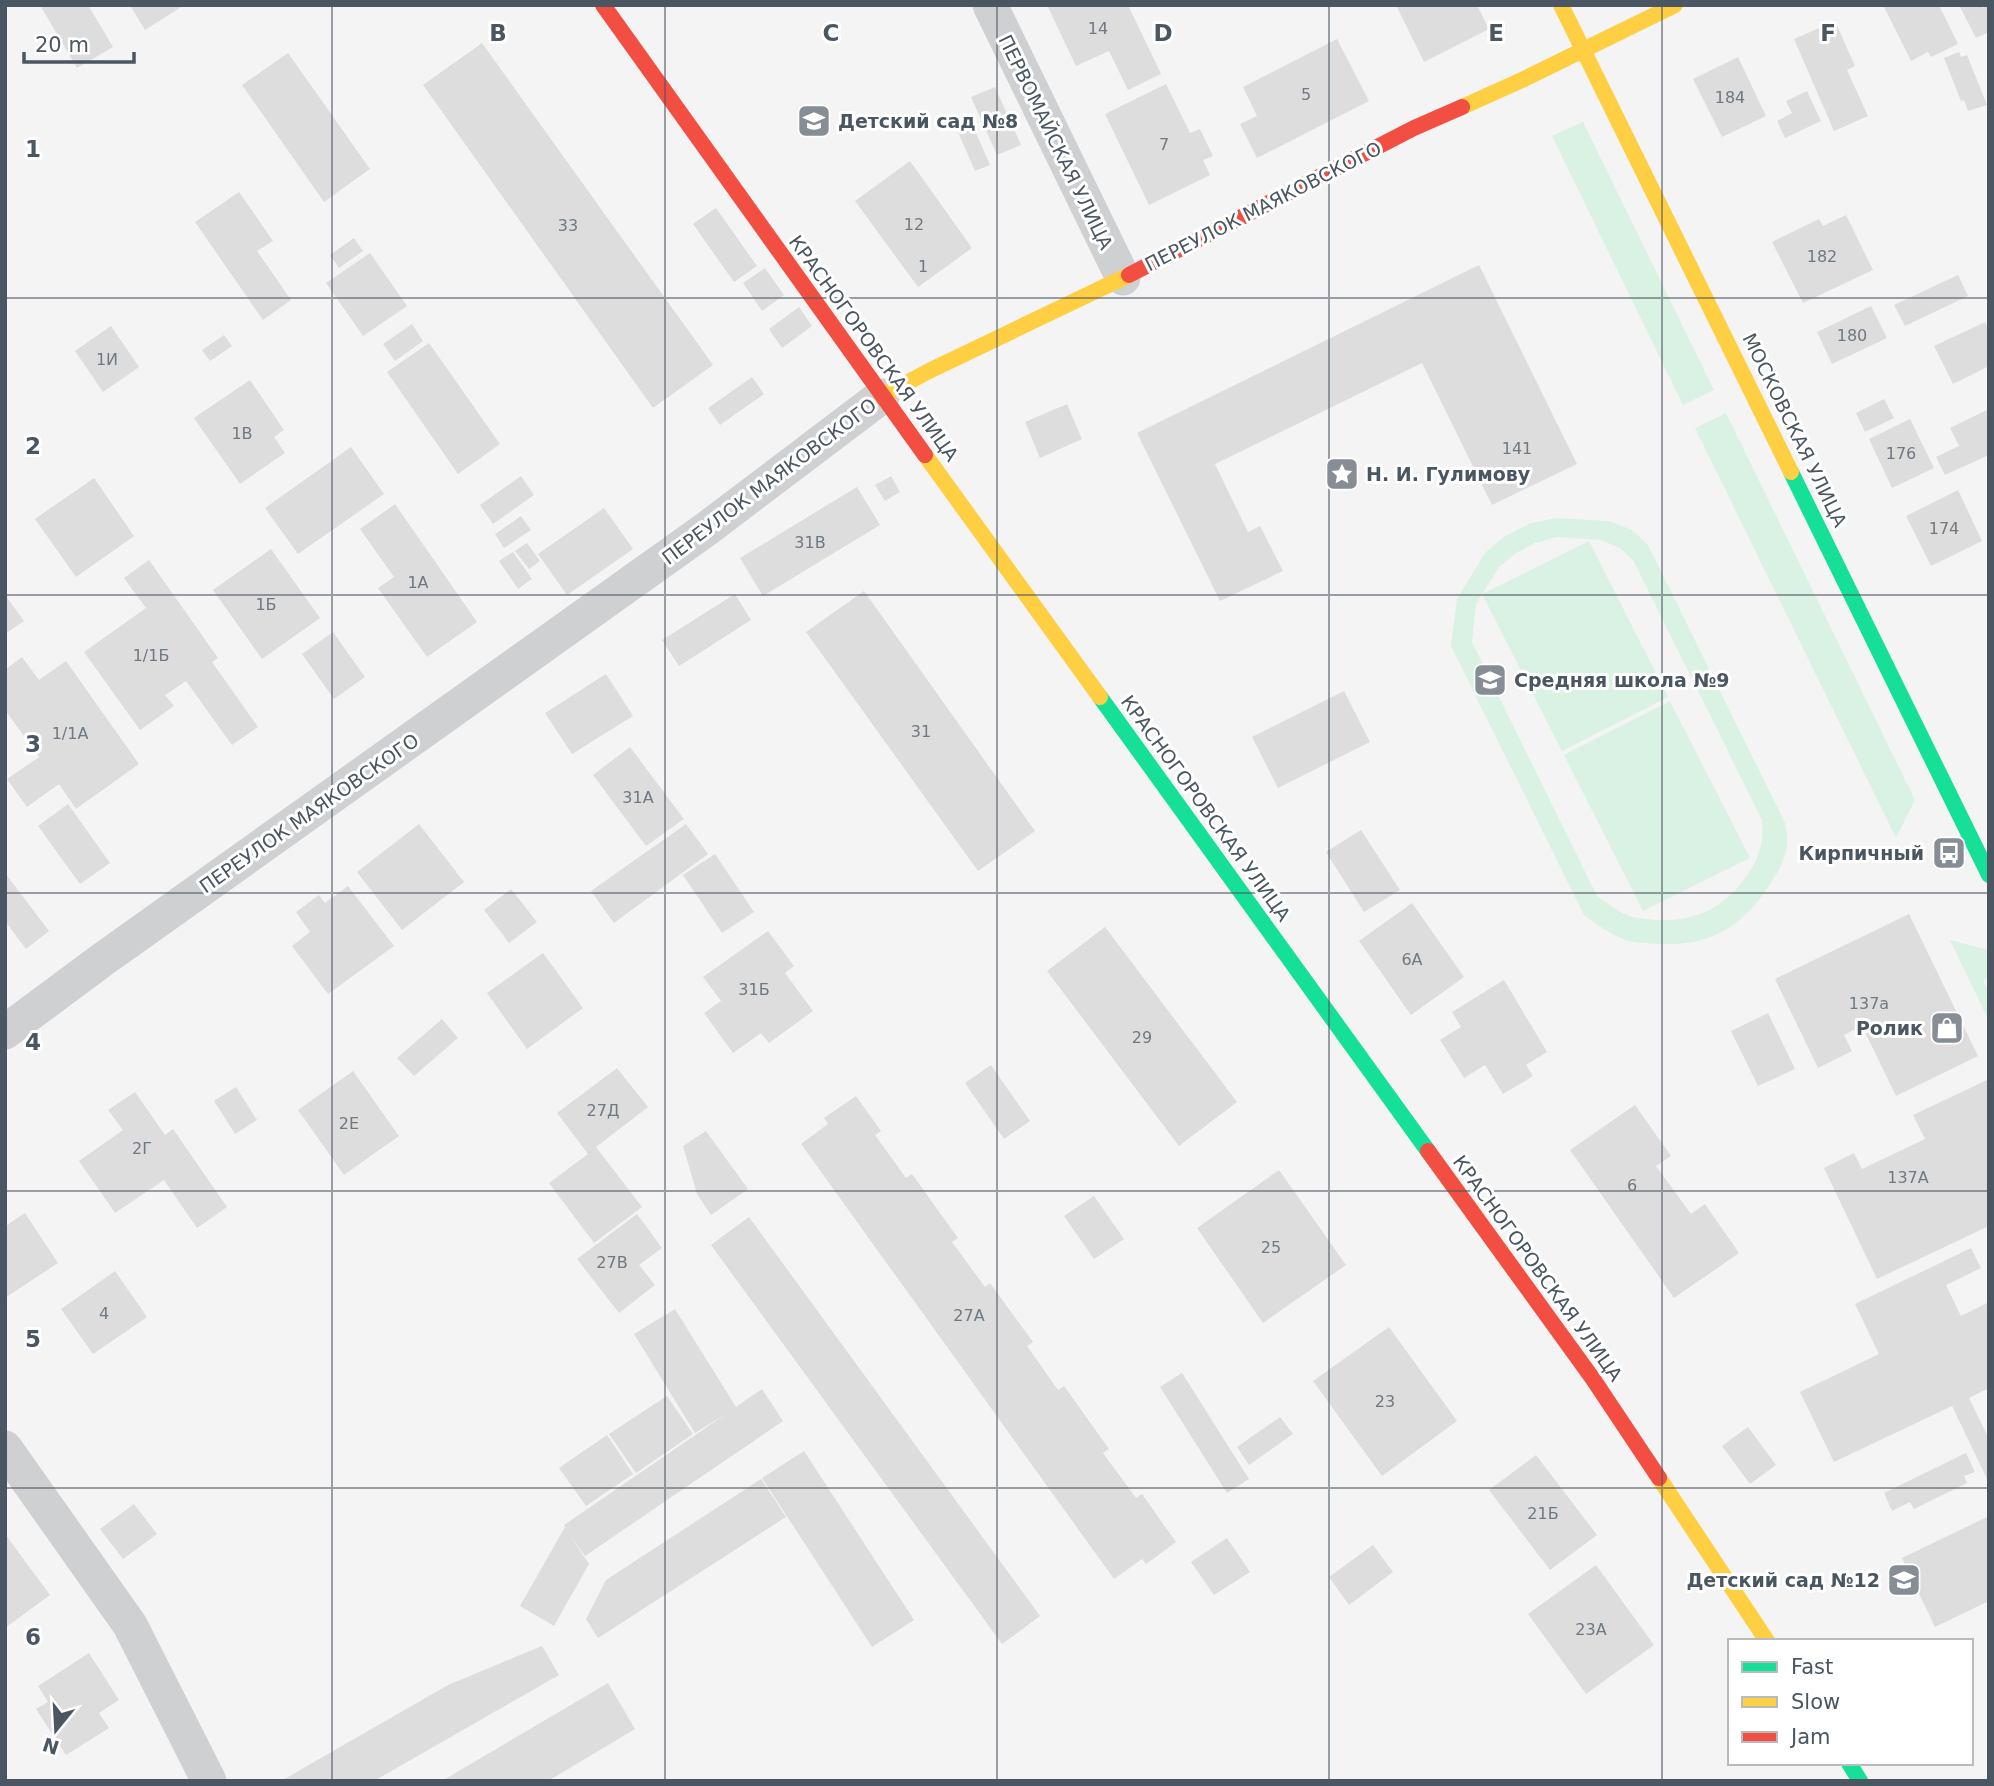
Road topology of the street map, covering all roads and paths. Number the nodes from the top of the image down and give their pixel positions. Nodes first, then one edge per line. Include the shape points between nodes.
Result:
1 (603, 5) edge
2 (990, 5) edge
3 (1561, 5) edge
4 (1675, 5) edge
5 (1584, 50) junction
6 (1123, 278) junction
7 (882, 396) junction
8 (1989, 875) edge
9 (5, 1032) edge
10 (5, 1448) edge
11 (1766, 1639) edge
12 (1850, 1765) edge
13 (209, 1781) edge
14 (1860, 1781) edge

1 - 7 street, КРАСНОГОРОВСКАЯ УЛИЦА
2 - 6 street, ПЕРВОМАЙСКАЯ УЛИЦА
3 - 5 street, МОСКОВСКАЯ УЛИЦА
4 - 5 street, ПЕРЕУЛОК МАЯКОВСКОГО
5 - 6 street, ПЕРЕУЛОК МАЯКОВСКОГО via 1414,128
5 - 8 street, МОСКОВСКАЯ УЛИЦА
6 - 7 street, ПЕРЕУЛОК МАЯКОВСКОГО
7 - 9 street, ПЕРЕУЛОК МАЯКОВСКОГО via 705,530
7 - 11 street, КРАСНОГОРОВСКАЯ УЛИЦА via 1593,1379
10 - 13 street via 130,1625
12 - 14 street

